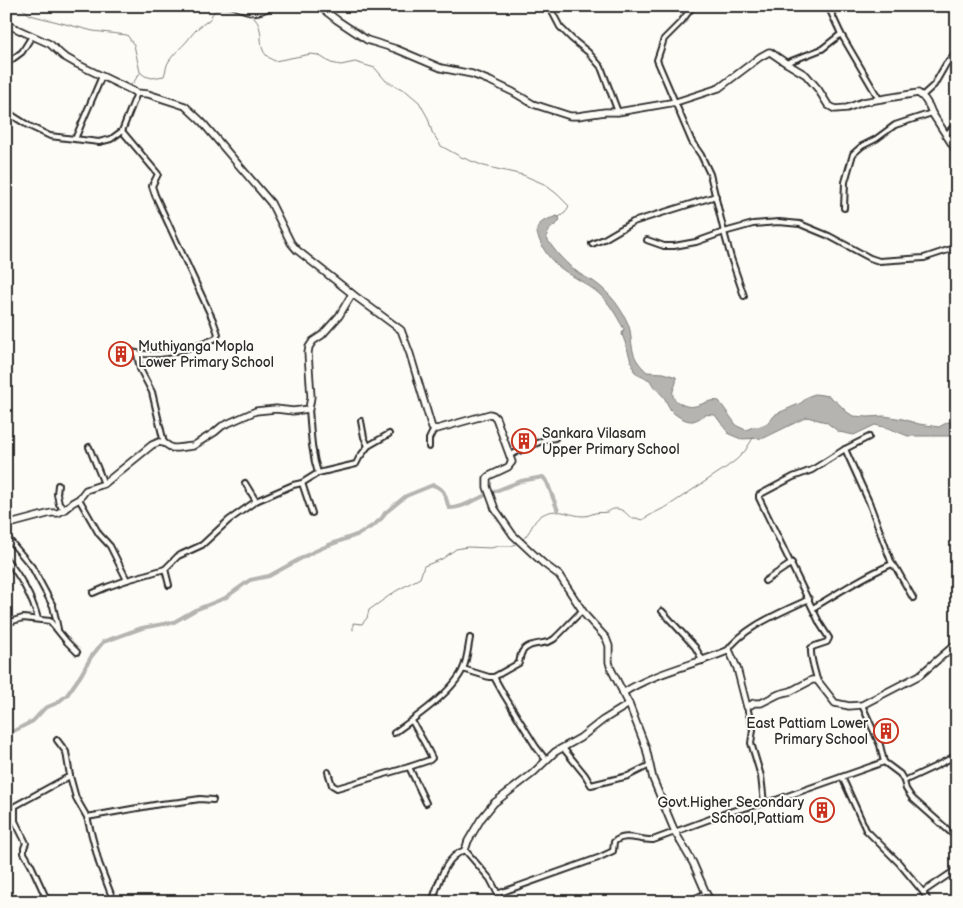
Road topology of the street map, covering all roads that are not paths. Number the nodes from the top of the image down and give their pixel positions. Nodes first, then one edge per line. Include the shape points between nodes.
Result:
1 (236, 6) edge
2 (271, 6) edge
3 (319, 6) edge
4 (549, 6) edge
5 (693, 6) edge
6 (828, 6) edge
7 (6, 24) edge
8 (841, 34) junction
9 (32, 36) junction
10 (957, 51) edge
11 (786, 63) junction
12 (6, 64) edge
13 (102, 76) junction
14 (137, 93) junction
15 (923, 95) junction
16 (879, 99) junction
17 (676, 102) junction
18 (6, 109) edge
19 (618, 112) junction
20 (932, 113) junction
21 (957, 123) edge
22 (122, 131) junction
23 (946, 135) junction
24 (75, 139) junction
25 (957, 152) edge
26 (716, 196) junction
27 (844, 208) dead end
28 (724, 232) junction
29 (647, 240) dead end
30 (592, 244) dead end
31 (957, 247) edge
32 (352, 294) junction
33 (744, 296) dead end
34 (128, 351) dead end
35 (137, 354) junction
36 (309, 409) junction
37 (361, 421) dead end
38 (434, 429) junction
39 (389, 434) dead end
40 (869, 437) dead end
41 (555, 438) dead end
42 (164, 444) junction
43 (368, 446) junction
44 (89, 447) dead end
45 (429, 447) dead end
46 (845, 449) junction
47 (510, 455) junction
48 (318, 473) junction
49 (244, 482) dead end
50 (302, 483) junction
51 (104, 484) junction
52 (58, 485) dead end
53 (80, 499) junction
54 (256, 502) junction
55 (65, 509) junction
56 (312, 513) dead end
57 (6, 524) edge
58 (6, 536) edge
59 (6, 559) edge
60 (792, 563) junction
61 (892, 564) junction
62 (165, 569) junction
63 (126, 580) junction
64 (765, 581) dead end
65 (169, 585) dead end
66 (93, 593) dead end
67 (914, 598) dead end
68 (809, 599) junction
69 (814, 608) junction
70 (582, 611) junction
71 (662, 611) dead end
72 (38, 619) junction
73 (6, 623) edge
74 (58, 630) junction
75 (470, 638) dead end
76 (957, 643) edge
77 (727, 651) junction
78 (77, 652) dead end
79 (703, 661) junction
80 (463, 669) junction
81 (494, 677) junction
82 (817, 680) junction
83 (623, 693) junction
84 (629, 704) junction
85 (862, 705) junction
86 (746, 707) junction
87 (412, 721) junction
88 (394, 733) dead end
89 (57, 740) dead end
90 (563, 748) junction
91 (957, 755) edge
92 (546, 760) junction
93 (884, 762) junction
94 (650, 765) junction
95 (409, 767) junction
96 (328, 772) dead end
97 (70, 776) junction
98 (842, 777) junction
99 (904, 780) junction
100 (213, 800) dead end
101 (426, 803) dead end
102 (764, 803) junction
103 (87, 817) junction
104 (676, 832) junction
105 (957, 838) edge
106 (465, 850) junction
107 (957, 869) edge
108 (923, 892) junction
109 (706, 893) junction
110 (497, 894) junction
111 (48, 902) edge
112 (114, 902) edge
113 (432, 902) edge
114 (502, 902) edge
115 (687, 902) edge
116 (712, 902) edge
117 (929, 902) edge

1 - 2 main road via 253,12
3 - 19 main road via 367,40 441,68 472,74 543,108 570,116
4 - 19 street via 560,27 601,67
5 - 17 street via 664,39 657,60
6 - 8 street
7 - 9 main road
8 - 11 street via 822,49
8 - 16 street
9 - 12 street via 22,52
9 - 13 main road
10 - 15 street via 934,85
11 - 16 main road via 806,75 828,105 835,109
11 - 17 main road via 769,52 719,88
13 - 14 main road
13 - 24 street
14 - 22 street
14 - 32 main road via 185,106 271,203 297,250
15 - 16 main road
15 - 20 main road
17 - 19 main road
17 - 26 street via 692,142 710,174
18 - 24 street via 50,136
20 - 23 main road
20 - 27 street via 895,125 853,154 845,182
21 - 23 street
22 - 24 street via 99,142
22 - 35 street via 158,174 152,186 154,195 218,334 212,340 169,354
23 - 25 main road
26 - 28 street
26 - 30 street via 633,222
28 - 29 street via 674,246
28 - 31 street via 753,224 800,224 878,261 924,258
28 - 33 street
32 - 36 main road via 339,316 309,347 312,397
32 - 38 main road via 401,330
34 - 35 street
35 - 42 street via 140,369 152,392
36 - 42 main road via 256,410 222,426 193,446 172,448
36 - 48 street via 313,460
37 - 43 street
38 - 45 street
38 - 47 main road via 493,415
39 - 43 street
40 - 46 street
41 - 47 street
42 - 51 main road via 152,445
43 - 48 street via 356,464
44 - 51 street
46 - 60 street via 812,470 759,495
46 - 61 street
47 - 70 main road via 511,465 486,481 495,509 519,542 559,575
48 - 50 street
49 - 54 street
50 - 54 street
50 - 56 street
51 - 53 main road via 86,490
52 - 55 street via 59,504
53 - 55 main road
53 - 63 street via 98,534 110,546
54 - 62 street via 229,520 202,545 178,556
55 - 57 main road
58 - 74 street via 32,567 52,606
59 - 72 street via 23,584
60 - 64 street
60 - 68 street
61 - 67 street
61 - 69 street
62 - 63 street
62 - 65 street
63 - 66 street
68 - 69 street
68 - 77 street via 766,619
69 - 82 street via 829,638 827,642 811,648
70 - 81 street via 555,638 531,646 522,652 519,664
70 - 83 main road via 606,638 611,669
71 - 79 street via 696,647
72 - 73 street via 23,618
72 - 74 street via 50,621
74 - 78 street
75 - 80 street
76 - 85 main road via 920,675
77 - 79 main road
77 - 86 main road via 737,668
79 - 83 main road via 655,676
80 - 81 street
80 - 87 street via 452,687
81 - 92 street
82 - 85 main road via 835,702
82 - 86 main road
83 - 84 main road
84 - 90 main road
84 - 94 main road
85 - 93 street
86 - 102 street via 753,730 752,743
87 - 88 street
87 - 95 street via 432,758
89 - 97 street via 66,752
90 - 92 main road
90 - 94 street via 591,785 628,776
91 - 99 street
92 - 106 main road via 494,803 481,819
93 - 98 street
93 - 99 street
94 - 104 main road
95 - 96 street via 336,788
95 - 101 street
97 - 103 street via 76,798
97 - 111 street via 14,806 16,821 26,842 24,853
98 - 102 street
98 - 108 street via 866,830 899,862
99 - 105 street via 912,798
100 - 103 street via 160,804
102 - 104 street
103 - 112 street
104 - 109 main road
104 - 110 street via 645,841 630,837 618,839 613,850 598,858
106 - 110 street via 490,878
106 - 113 street via 447,862
107 - 108 street
108 - 117 street
109 - 115 street
109 - 116 main road
110 - 114 street

